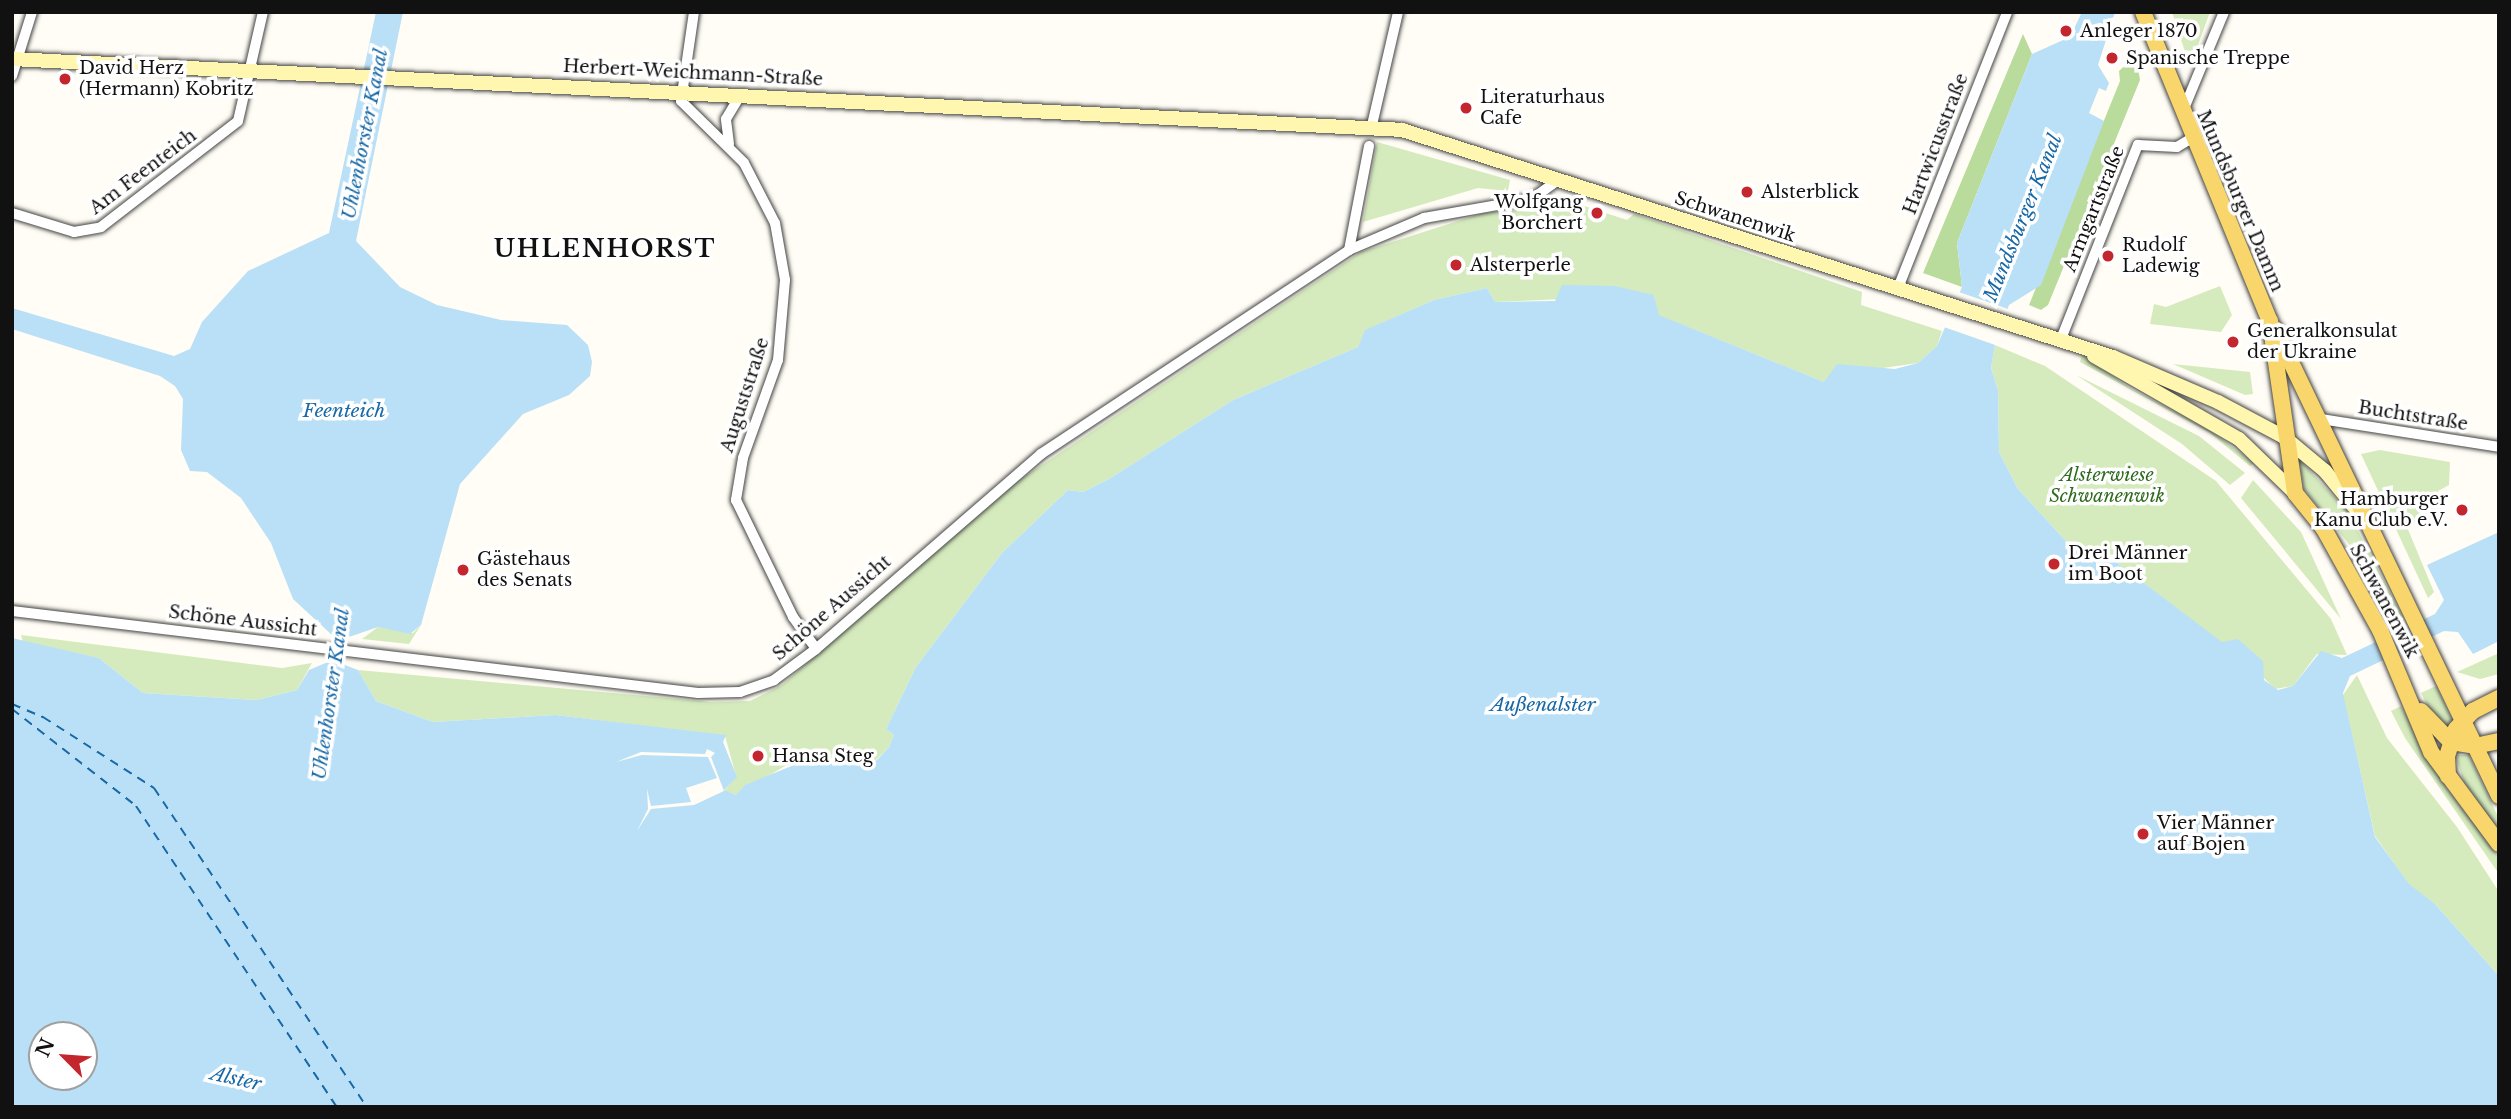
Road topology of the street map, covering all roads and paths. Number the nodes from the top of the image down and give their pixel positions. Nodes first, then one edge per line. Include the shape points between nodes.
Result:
1 (32, 12) edge
2 (263, 12) edge
3 (694, 12) edge
4 (1398, 12) edge
5 (2007, 12) edge
6 (2143, 12) edge
7 (2224, 12) edge
8 (15, 59) edge
9 (252, 70) junction
10 (12, 76) edge
11 (681, 92) junction
12 (741, 94) junction
13 (2182, 113) junction
14 (1372, 125) junction
15 (2192, 138) junction
16 (729, 144) junction
17 (1369, 146) dead end
18 (1556, 181) junction
19 (12, 213) edge
20 (1349, 250) junction
21 (1898, 288) junction
22 (2270, 321) junction
23 (2061, 339) junction
24 (2085, 349) junction
25 (2321, 419) junction
26 (2284, 437) junction
27 (2499, 447) edge
28 (2295, 493) junction
29 (2368, 526) junction
30 (12, 611) edge
31 (816, 649) junction
32 (2411, 697) junction
33 (2499, 698) edge
34 (2463, 720) junction
35 (2499, 741) edge
36 (2451, 742) junction
37 (2475, 746) junction
38 (2448, 778) junction
39 (2499, 796) edge
40 (2499, 844) edge

1 - 8 street
2 - 9 street, Am Feenteich
3 - 11 street
4 - 14 street
5 - 21 street, Hartwicusstraße
6 - 13 main road, Mundsburger Damm
7 - 13 street
8 - 9 main road, Herbert-Weichmann-Straße
8 - 10 street
9 - 11 main road, Herbert-Weichmann-Straße
9 - 19 street, Am Feenteich via 238,121 101,227 74,232
11 - 12 main road, Herbert-Weichmann-Straße
11 - 16 street, Auguststraße via 683,103
12 - 14 main road, Herbert-Weichmann-Straße
12 - 16 street via 726,119
13 - 15 main road, Mundsburger Damm
14 - 18 main road, Schwanenwik
15 - 22 main road, Mundsburger Damm
15 - 23 street, Armgartstraße via 2177,147 2138,145
16 - 31 street, Auguststraße via 775,223 785,280 778,360 743,458 736,500 793,617
17 - 20 street
18 - 20 street, Schöne Aussicht via 1532,199 1424,218
18 - 21 main road, Schwanenwik
20 - 31 street, Schöne Aussicht via 1041,454
21 - 23 main road, Schwanenwik
22 - 25 main road, Schwanenwik
22 - 26 main road, Mundsburger Damm
23 - 24 main road, Schwanenwik
24 - 26 main road, Schwanenwik via 2218,402
24 - 28 main road, Schwanenwik via 2239,439
25 - 27 street, Buchtstraße
25 - 29 main road, Schwanenwik
26 - 28 main road, Mundsburger Damm
26 - 29 main road, Schwanenwik via 2325,471
28 - 32 main road, Schwanenwik via 2324,529
29 - 34 main road, Schwanenwik
30 - 31 street, Schöne Aussicht via 719,694 774,680
32 - 36 main road
32 - 38 main road, Schwanenwik via 2431,752
33 - 34 main road
34 - 36 main road
34 - 37 main road, Schwanenwik
35 - 37 main road
36 - 37 main road
36 - 38 main road
37 - 39 main road, Schwanenwik
38 - 40 main road, Schwanenwik

